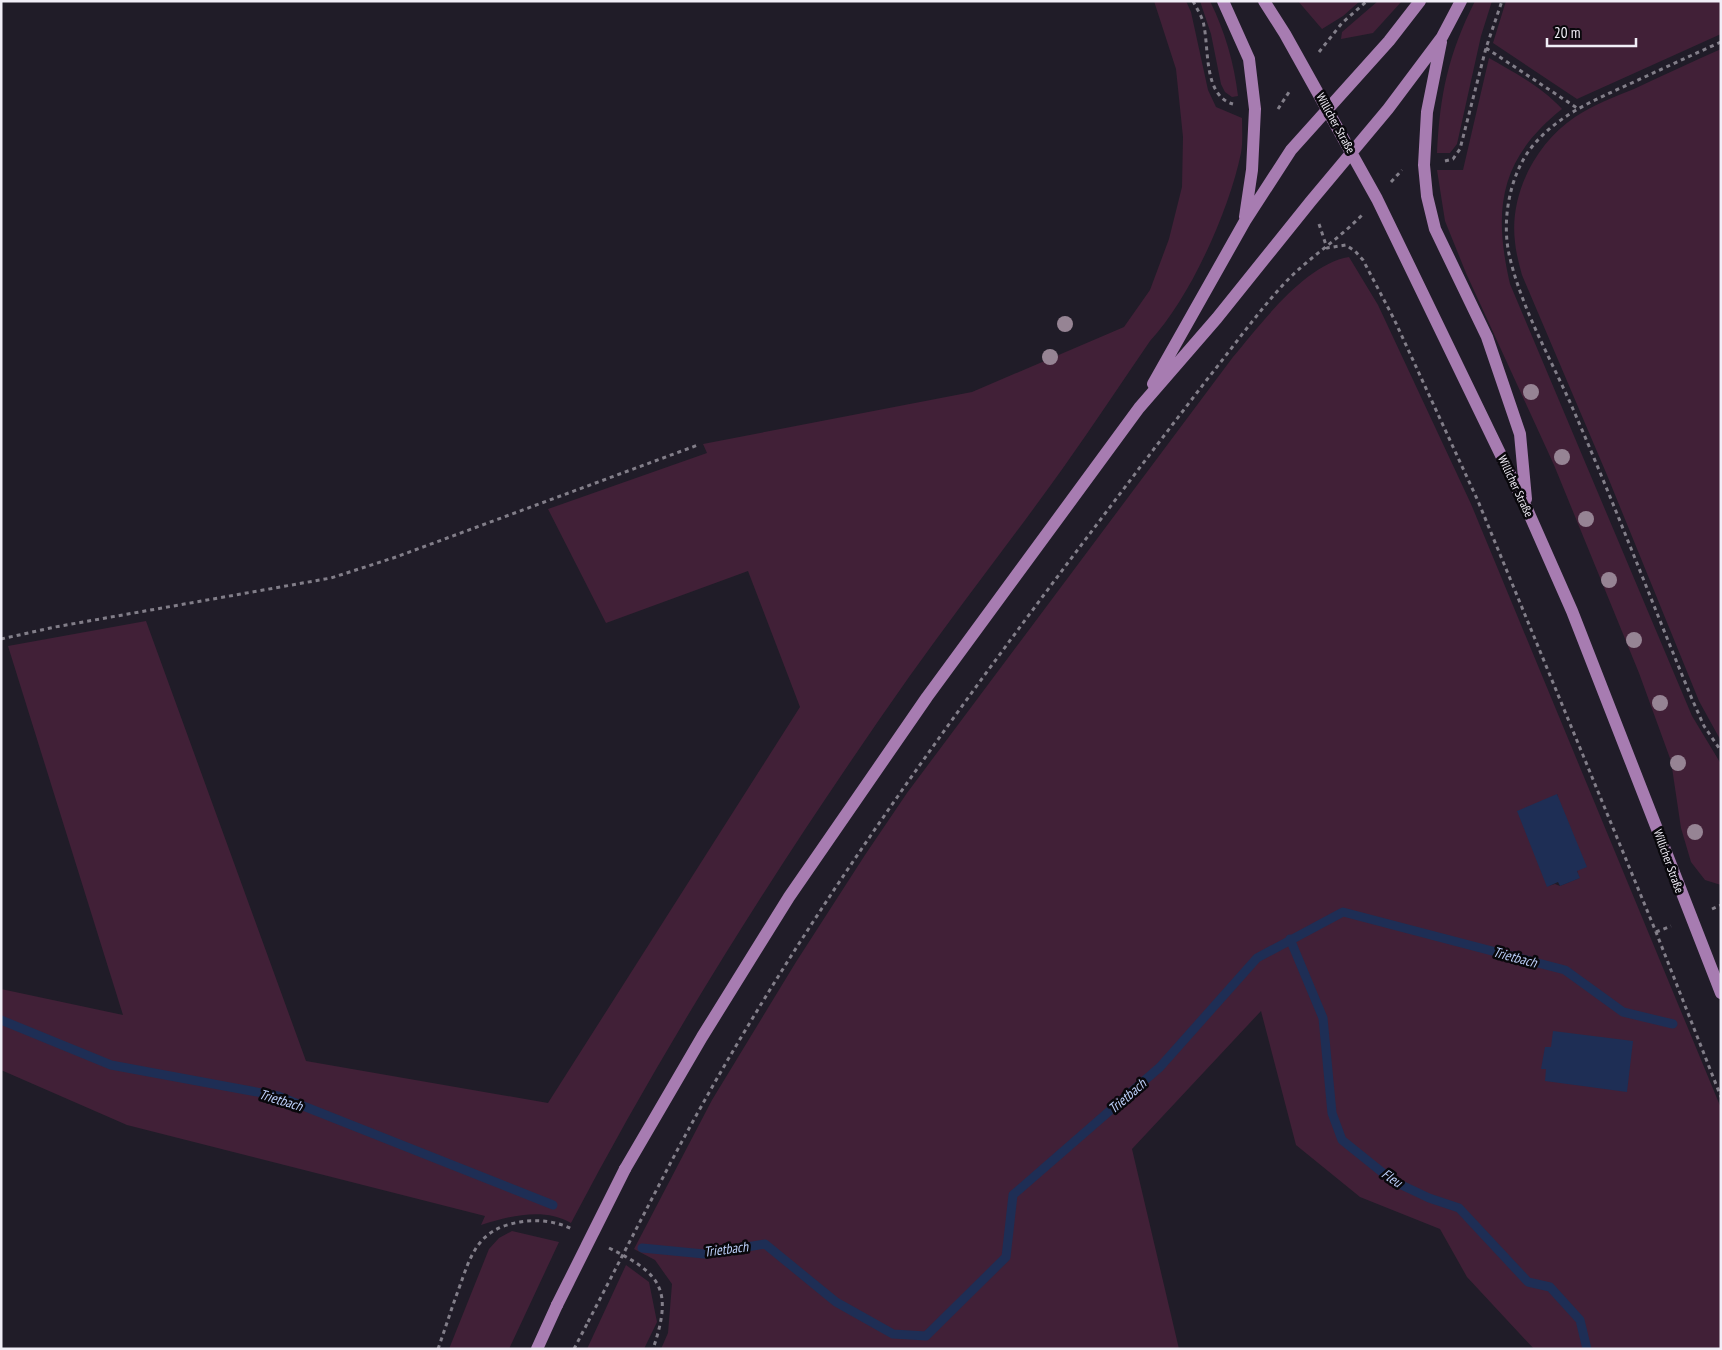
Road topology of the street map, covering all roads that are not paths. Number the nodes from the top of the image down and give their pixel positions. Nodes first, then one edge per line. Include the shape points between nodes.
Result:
1 (1224, 1) edge
2 (1264, 1) edge
3 (1420, 1) edge
4 (1461, 1) edge
5 (1442, 37) junction
6 (1327, 108) junction
7 (1352, 152) junction
8 (1245, 222) junction
9 (1139, 408) junction
10 (1527, 509) junction
11 (1721, 993) edge
12 (538, 1349) edge

1 - 8 main road via 1249,58 1255,109
2 - 6 main road, Willicher Straße
3 - 6 main road via 1389,41
4 - 5 main road
5 - 7 main road
5 - 10 main road via 1427,112 1424,165 1427,196 1435,229 1487,337 1520,434
6 - 7 main road, Willicher Straße
6 - 8 main road via 1291,150
7 - 9 main road
7 - 10 main road, Willicher Straße
8 - 9 main road
9 - 12 main road, bridge via 927,697 789,897 625,1169
10 - 11 main road, Willicher Straße via 1572,611

